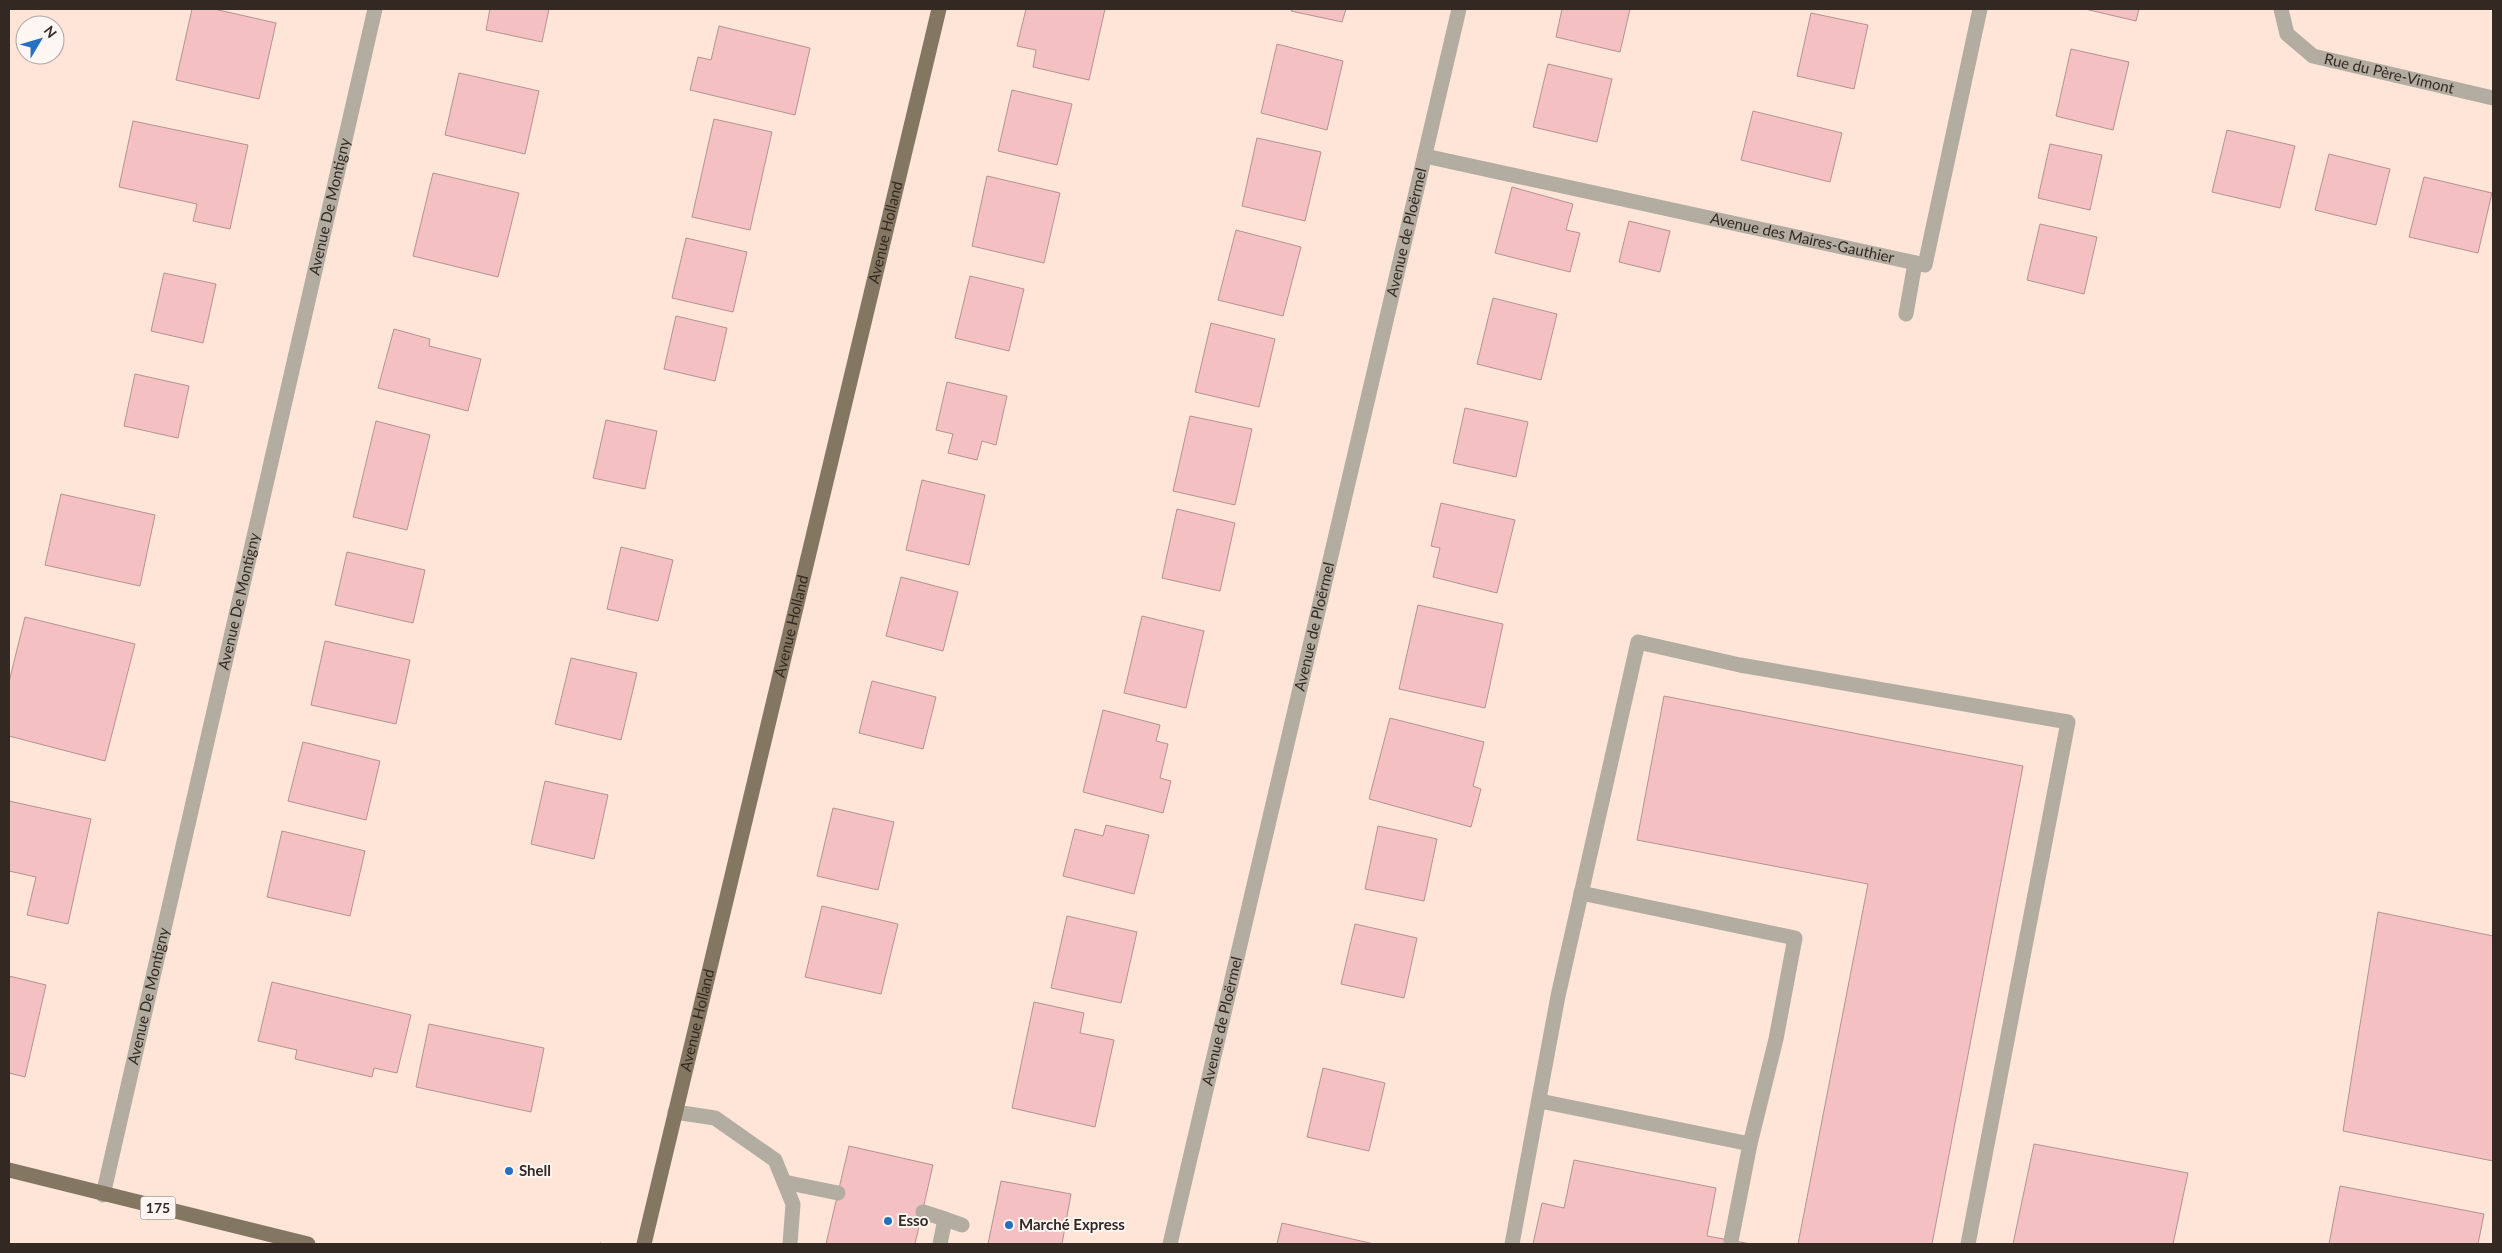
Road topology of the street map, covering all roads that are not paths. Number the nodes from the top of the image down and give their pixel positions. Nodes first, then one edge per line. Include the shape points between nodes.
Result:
1 (375, 9) edge
2 (939, 9) edge
3 (1459, 9) edge
4 (1980, 9) edge
5 (2281, 9) edge
6 (2493, 98) edge
7 (1425, 156) junction
8 (1915, 263) junction
9 (1906, 314) dead end
10 (1581, 893) junction
11 (1540, 1101) junction
12 (675, 1112) junction
13 (1750, 1144) junction
14 (9, 1170) edge
15 (784, 1182) junction
16 (838, 1193) dead end
17 (103, 1195) junction
18 (923, 1212) dead end
19 (945, 1219) junction
20 (962, 1225) dead end
21 (1732, 1240) dead end
22 (308, 1244) edge
23 (644, 1244) edge
24 (790, 1244) edge
25 (940, 1244) edge
26 (1170, 1244) edge
27 (1512, 1244) edge
28 (1968, 1244) edge

1 - 17 street, Avenue De Montigny
2 - 12 main road, Avenue Holland
3 - 7 street, Avenue de Ploërmel
4 - 8 street, Avenue des Maires-Gauthier via 1925,265
5 - 6 street, Rue du Père-Vimont via 2286,34 2313,56
7 - 8 street, Avenue des Maires-Gauthier
7 - 26 street, Avenue de Ploërmel
8 - 9 street
10 - 11 street via 1558,996
10 - 13 street via 1795,938 1776,1038
10 - 28 street via 1638,642 1740,665 2068,722
11 - 13 street
11 - 27 street
12 - 15 street via 714,1118 775,1160
12 - 23 main road, Avenue Holland
13 - 21 street
14 - 17 main road, 175
15 - 16 street
15 - 24 street via 793,1204
17 - 22 main road, 175
18 - 19 street
19 - 20 street
19 - 25 street

